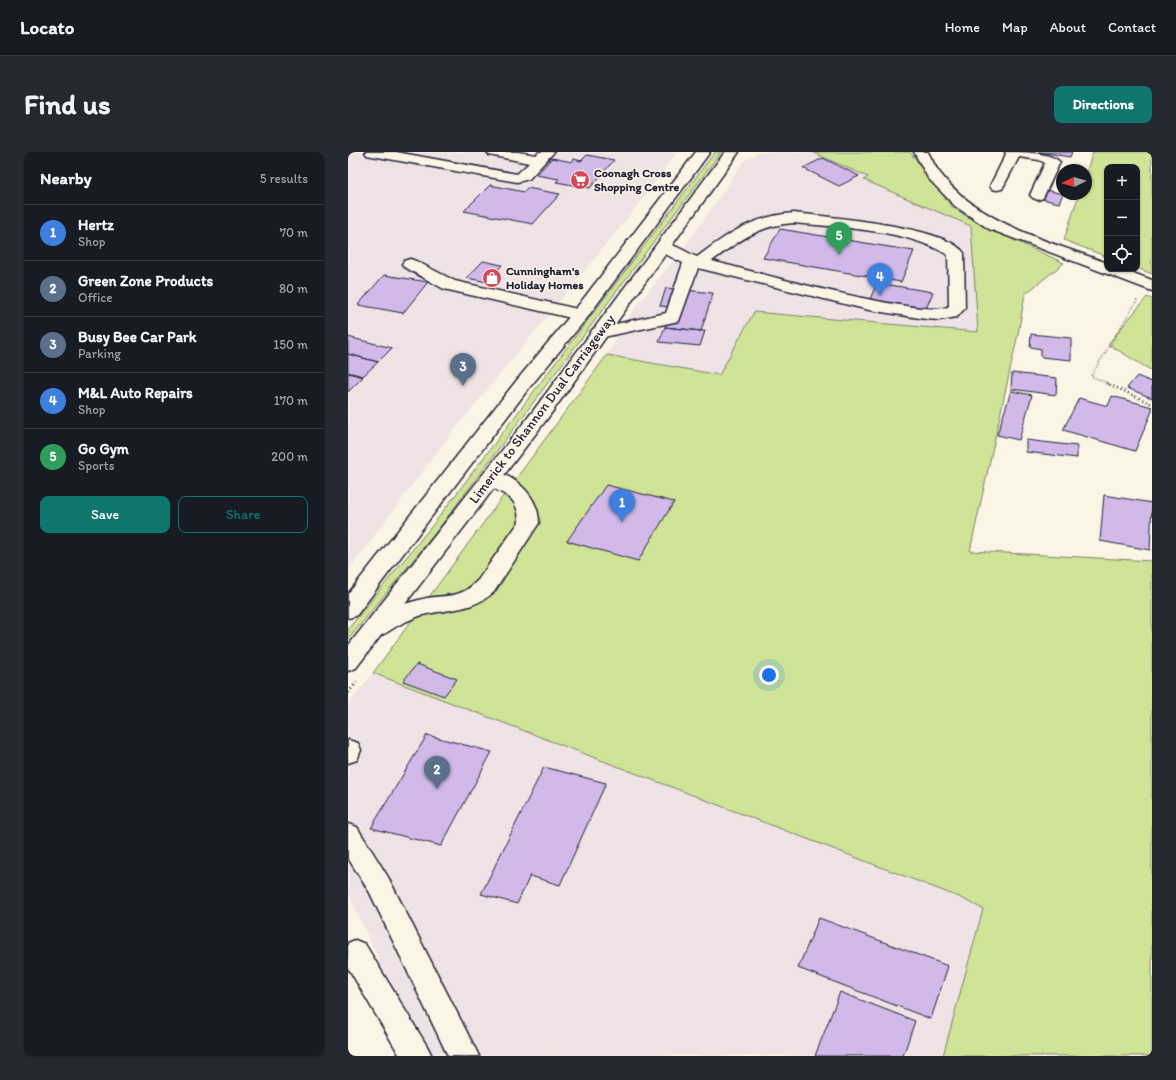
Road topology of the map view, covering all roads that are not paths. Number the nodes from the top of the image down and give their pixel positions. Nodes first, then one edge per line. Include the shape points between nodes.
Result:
1 (372, 152) edge
2 (494, 152) edge
3 (703, 152) edge
4 (732, 152) edge
5 (921, 152) edge
6 (1013, 152) edge
7 (543, 156) edge
8 (997, 186) dead end
9 (1038, 195) dead end
10 (663, 247) junction
11 (696, 262) junction
12 (410, 264) dead end
13 (1150, 285) edge
14 (580, 315) junction
15 (599, 333) junction
16 (492, 477) junction
17 (348, 610) edge
18 (375, 629) junction
19 (348, 662) edge
20 (348, 834) edge
21 (350, 950) edge
22 (417, 1056) edge
23 (464, 1056) edge

1 - 7 main road via 513,178 524,176
2 - 7 main road
3 - 14 main road, Limerick to Shannon Dual Carriageway
4 - 10 main road, Limerick to Shannon Dual Carriageway
5 - 13 main road via 933,175 960,203 995,226
6 - 8 main road
6 - 9 main road via 1052,160
10 - 11 main road
10 - 15 main road, Limerick to Shannon Dual Carriageway
11 - 11 main road via 756,224 782,218 907,234 948,247 956,253 956,308 951,313 939,315 869,305
11 - 15 main road via 673,317
12 - 14 main road via 450,285
14 - 17 main road, Limerick to Shannon Dual Carriageway via 523,384
15 - 16 main road, Limerick to Shannon Dual Carriageway
16 - 18 main road, Limerick to Shannon Dual Carriageway
16 - 18 main road via 522,498 527,503 530,513 529,523 486,586 470,599 410,611 390,618
18 - 19 main road, Limerick to Shannon Dual Carriageway
20 - 23 main road via 379,885
21 - 22 main road

